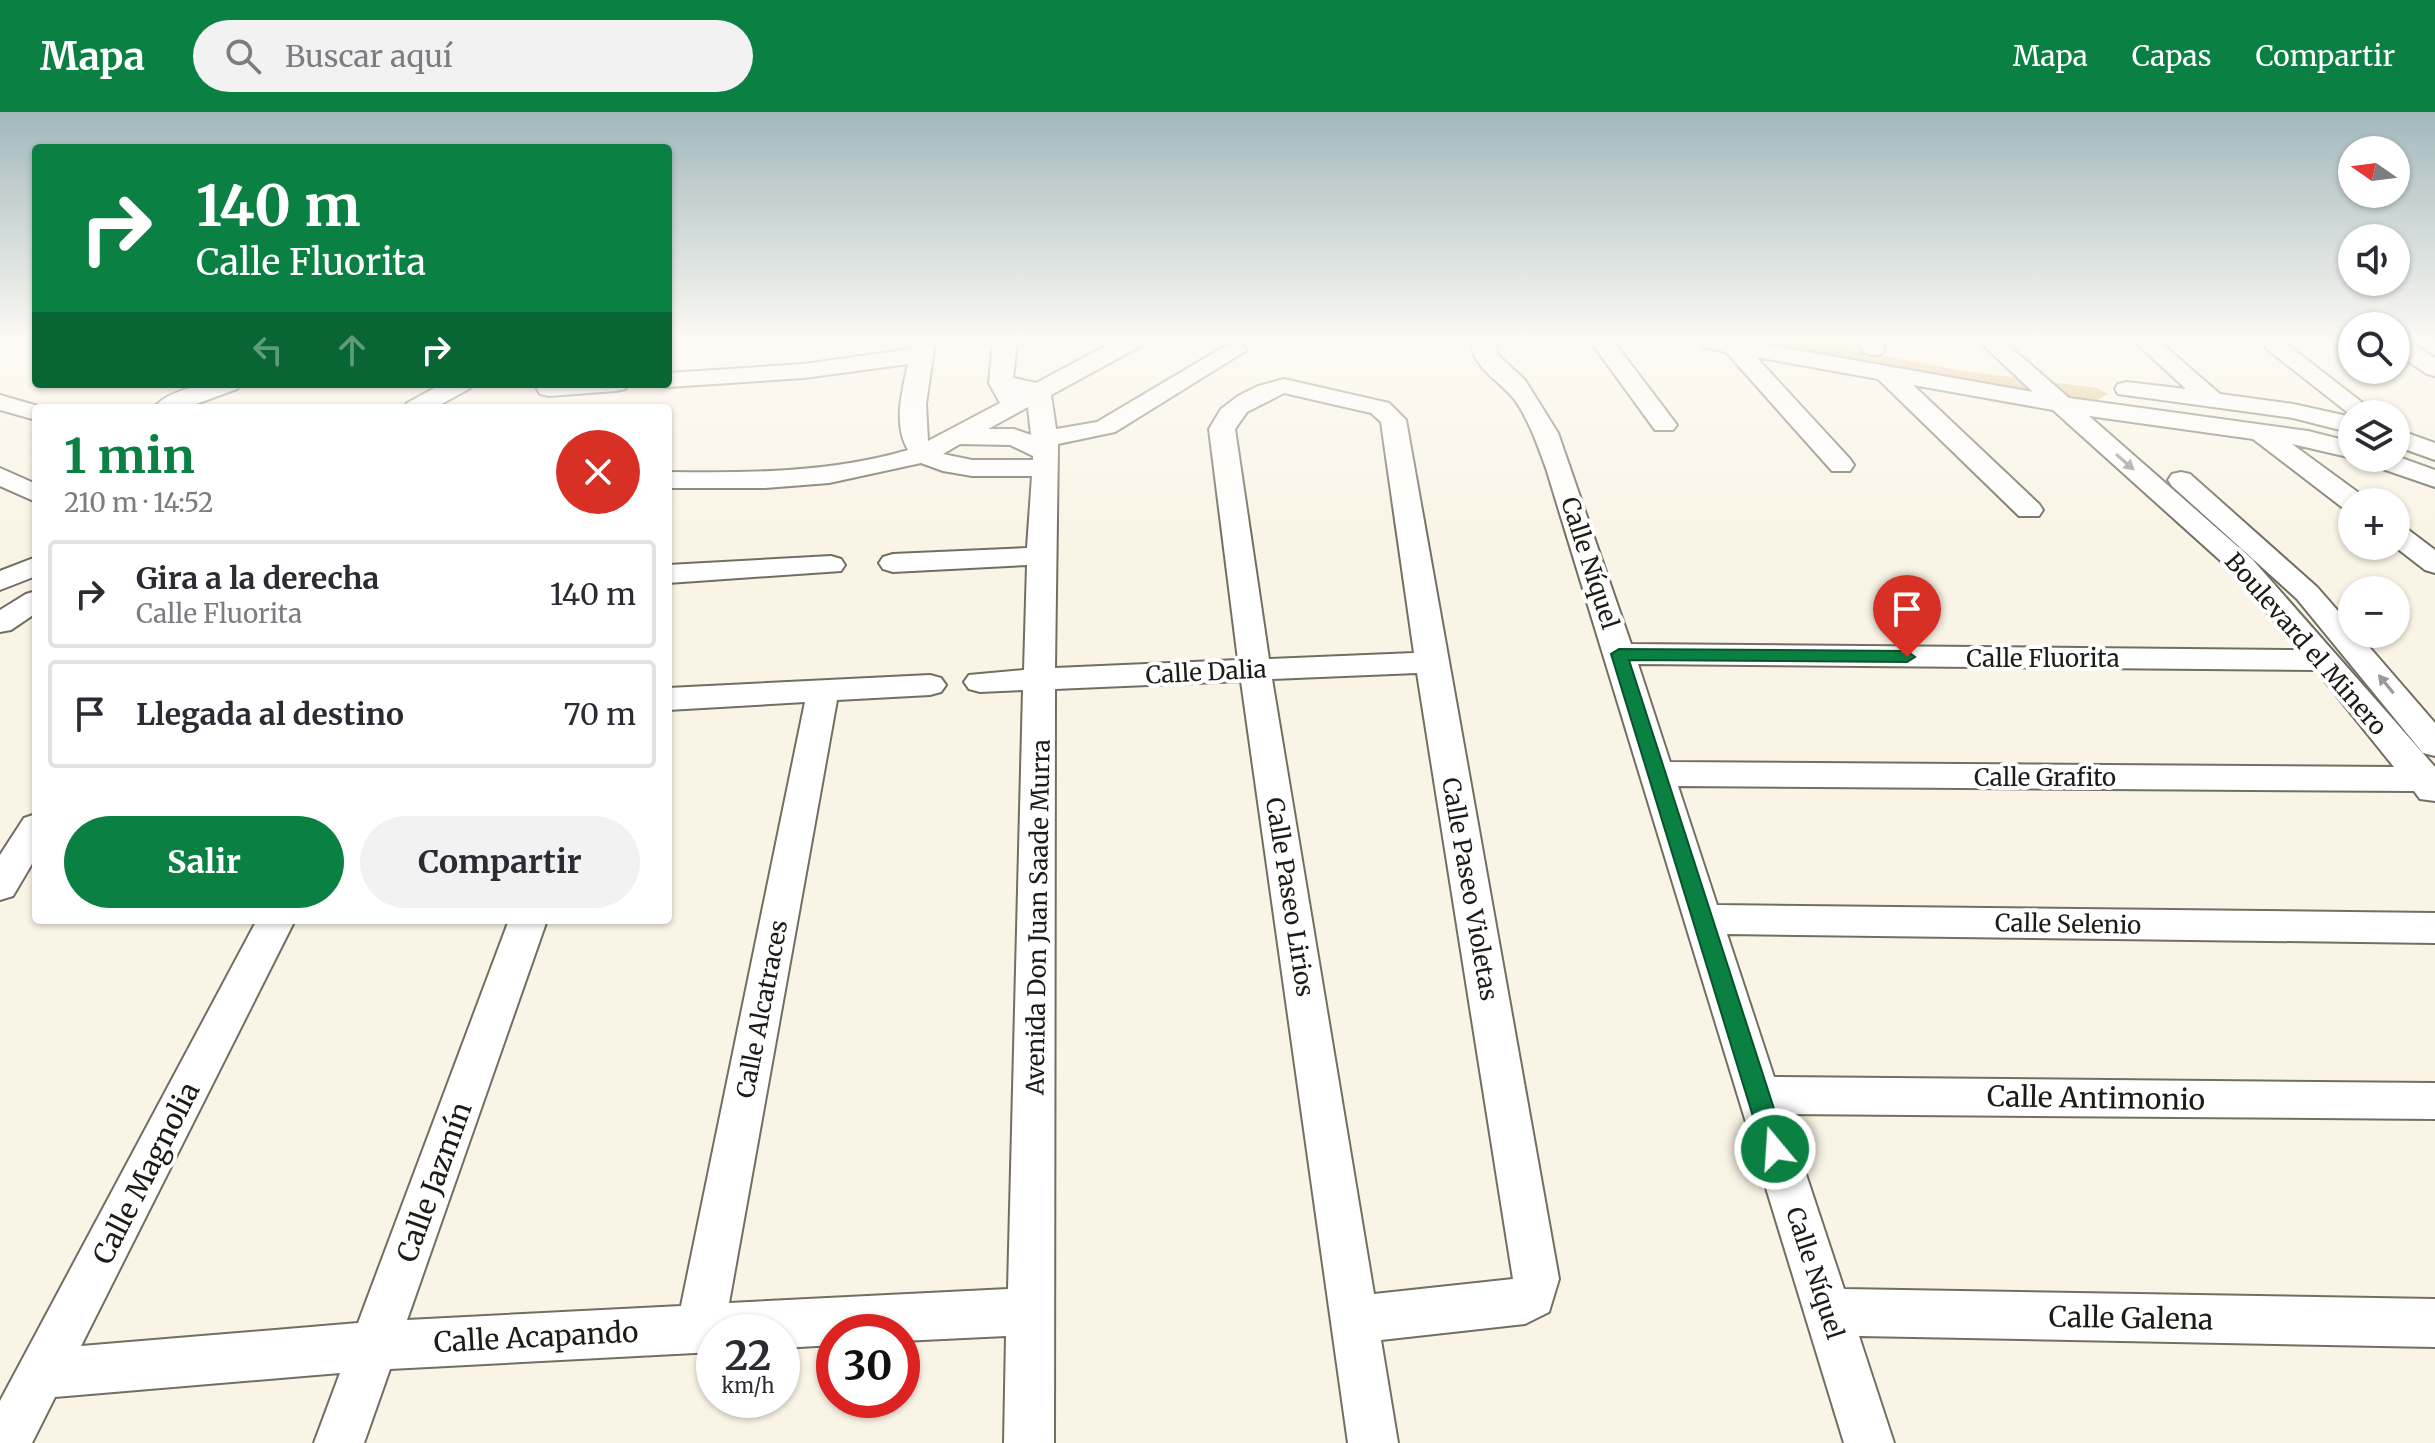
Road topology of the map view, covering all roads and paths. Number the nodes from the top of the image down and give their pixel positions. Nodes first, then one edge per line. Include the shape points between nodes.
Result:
1 (7, 404) edge
2 (916, 404) edge
3 (1002, 404) edge
4 (1023, 404) edge
5 (1144, 404) edge
6 (1246, 404) edge
7 (1363, 404) edge
8 (1529, 404) edge
9 (1648, 404) edge
10 (1781, 404) edge
11 (1918, 404) edge
12 (2080, 404) edge
13 (2084, 404) edge
14 (2132, 404) edge
15 (2246, 404) edge
16 (32, 412) edge
17 (2338, 422) edge
18 (1664, 425) dead end
19 (2258, 431) junction
20 (953, 438) junction
21 (2410, 442) edge
22 (2338, 447) edge
23 (2435, 452) edge
24 (1046, 453) junction
25 (923, 454) junction
26 (1841, 465) dead end
27 (2410, 470) edge
28 (0, 476) edge
29 (2435, 479) edge
30 (672, 480) edge
31 (2338, 491) edge
32 (32, 492) edge
33 (2029, 510) dead end
34 (2410, 545) edge
35 (1041, 556) junction
36 (893, 563) dead end
37 (2435, 564) edge
38 (831, 565) dead end
39 (32, 568) edge
40 (672, 574) edge
41 (0, 581) edge
42 (32, 603) edge
43 (0, 623) edge
44 (1619, 654) junction
45 (2323, 660) junction
46 (1431, 662) junction
47 (1255, 669) junction
48 (1042, 679) junction
49 (980, 682) dead end
50 (930, 685) dead end
51 (823, 691) junction
52 (672, 699) edge
53 (2435, 745) edge
54 (1656, 774) junction
55 (2431, 784) edge
56 (32, 834) edge
57 (0, 886) edge
58 (1701, 919) junction
59 (274, 924) edge
60 (527, 924) edge
61 (2435, 928) edge
62 (1758, 1095) junction
63 (2435, 1101) edge
64 (1031, 1311) junction
65 (1828, 1312) junction
66 (703, 1314) edge
67 (1355, 1319) junction
68 (800, 1323) edge
69 (2435, 1323) edge
70 (696, 1327) edge
71 (374, 1346) junction
72 (42, 1374) junction
73 (14, 1426) dead end
74 (339, 1443) edge
75 (1029, 1443) edge
76 (1373, 1443) edge
77 (1869, 1443) edge

1 - 16 street
2 - 25 street via 913,426
3 - 20 street
4 - 24 street, Avenida Don Juan Saade Murra
5 - 24 street
6 - 47 street, Calle Paseo Lirios via 1229,415 1222,429
7 - 46 street, Calle Paseo Violetas via 1380,408 1393,420
8 - 44 street, Calle Níquel via 1540,420 1577,522
9 - 18 street
10 - 26 street
11 - 33 street
12 -> 45 street, Boulevard el Minero via 2242,565
53 -> 13 street, Boulevard el Minero via 2307,593 2241,531
14 - 19 street
15 - 17 street
19 - 22 street
19 - 31 street
20 - 24 street via 1014,437
20 - 25 street
21 - 23 street
24 - 25 street via 953,466
24 - 35 street, Avenida Don Juan Saade Murra
25 - 30 street via 831,476
27 - 29 street
28 - 32 street
34 - 37 street
35 - 36 street
35 - 48 street, Avenida Don Juan Saade Murra
38 - 40 street
39 - 41 street
42 - 43 street
44 - 45 street, Calle Fluorita
44 - 54 street, Calle Níquel
45 - 55 street, Boulevard el Minero
46 - 47 street, Calle Dalia
46 - 67 street, Calle Paseo Violetas via 1535,1289 1525,1301
47 - 48 street, Calle Dalia
47 - 67 street, Calle Paseo Lirios
48 - 49 street, Calle Dalia
48 - 64 street, Avenida Don Juan Saade Murra
50 - 51 street
51 - 52 street
51 - 66 street, Calle Alcatraces
54 - 55 street, Calle Grafito
54 - 58 street, Calle Níquel
56 - 57 street
58 - 61 street, Calle Selenio
58 - 62 street, Calle Níquel
59 - 72 street, Calle Magnolia
60 - 71 street, Calle Jazmín
62 - 63 street, Calle Antimonio
62 - 65 street, Calle Níquel
64 - 68 street, Calle Acapando
64 - 75 street, Avenida Don Juan Saade Murra
65 - 69 street, Calle Galena
65 - 77 street, Calle Níquel
67 - 76 street, Calle Paseo Lirios
70 - 71 street, Calle Acapando
71 - 72 street, Calle Acapando
71 - 74 street, Calle Jazmín
72 - 73 street, Calle Magnolia

